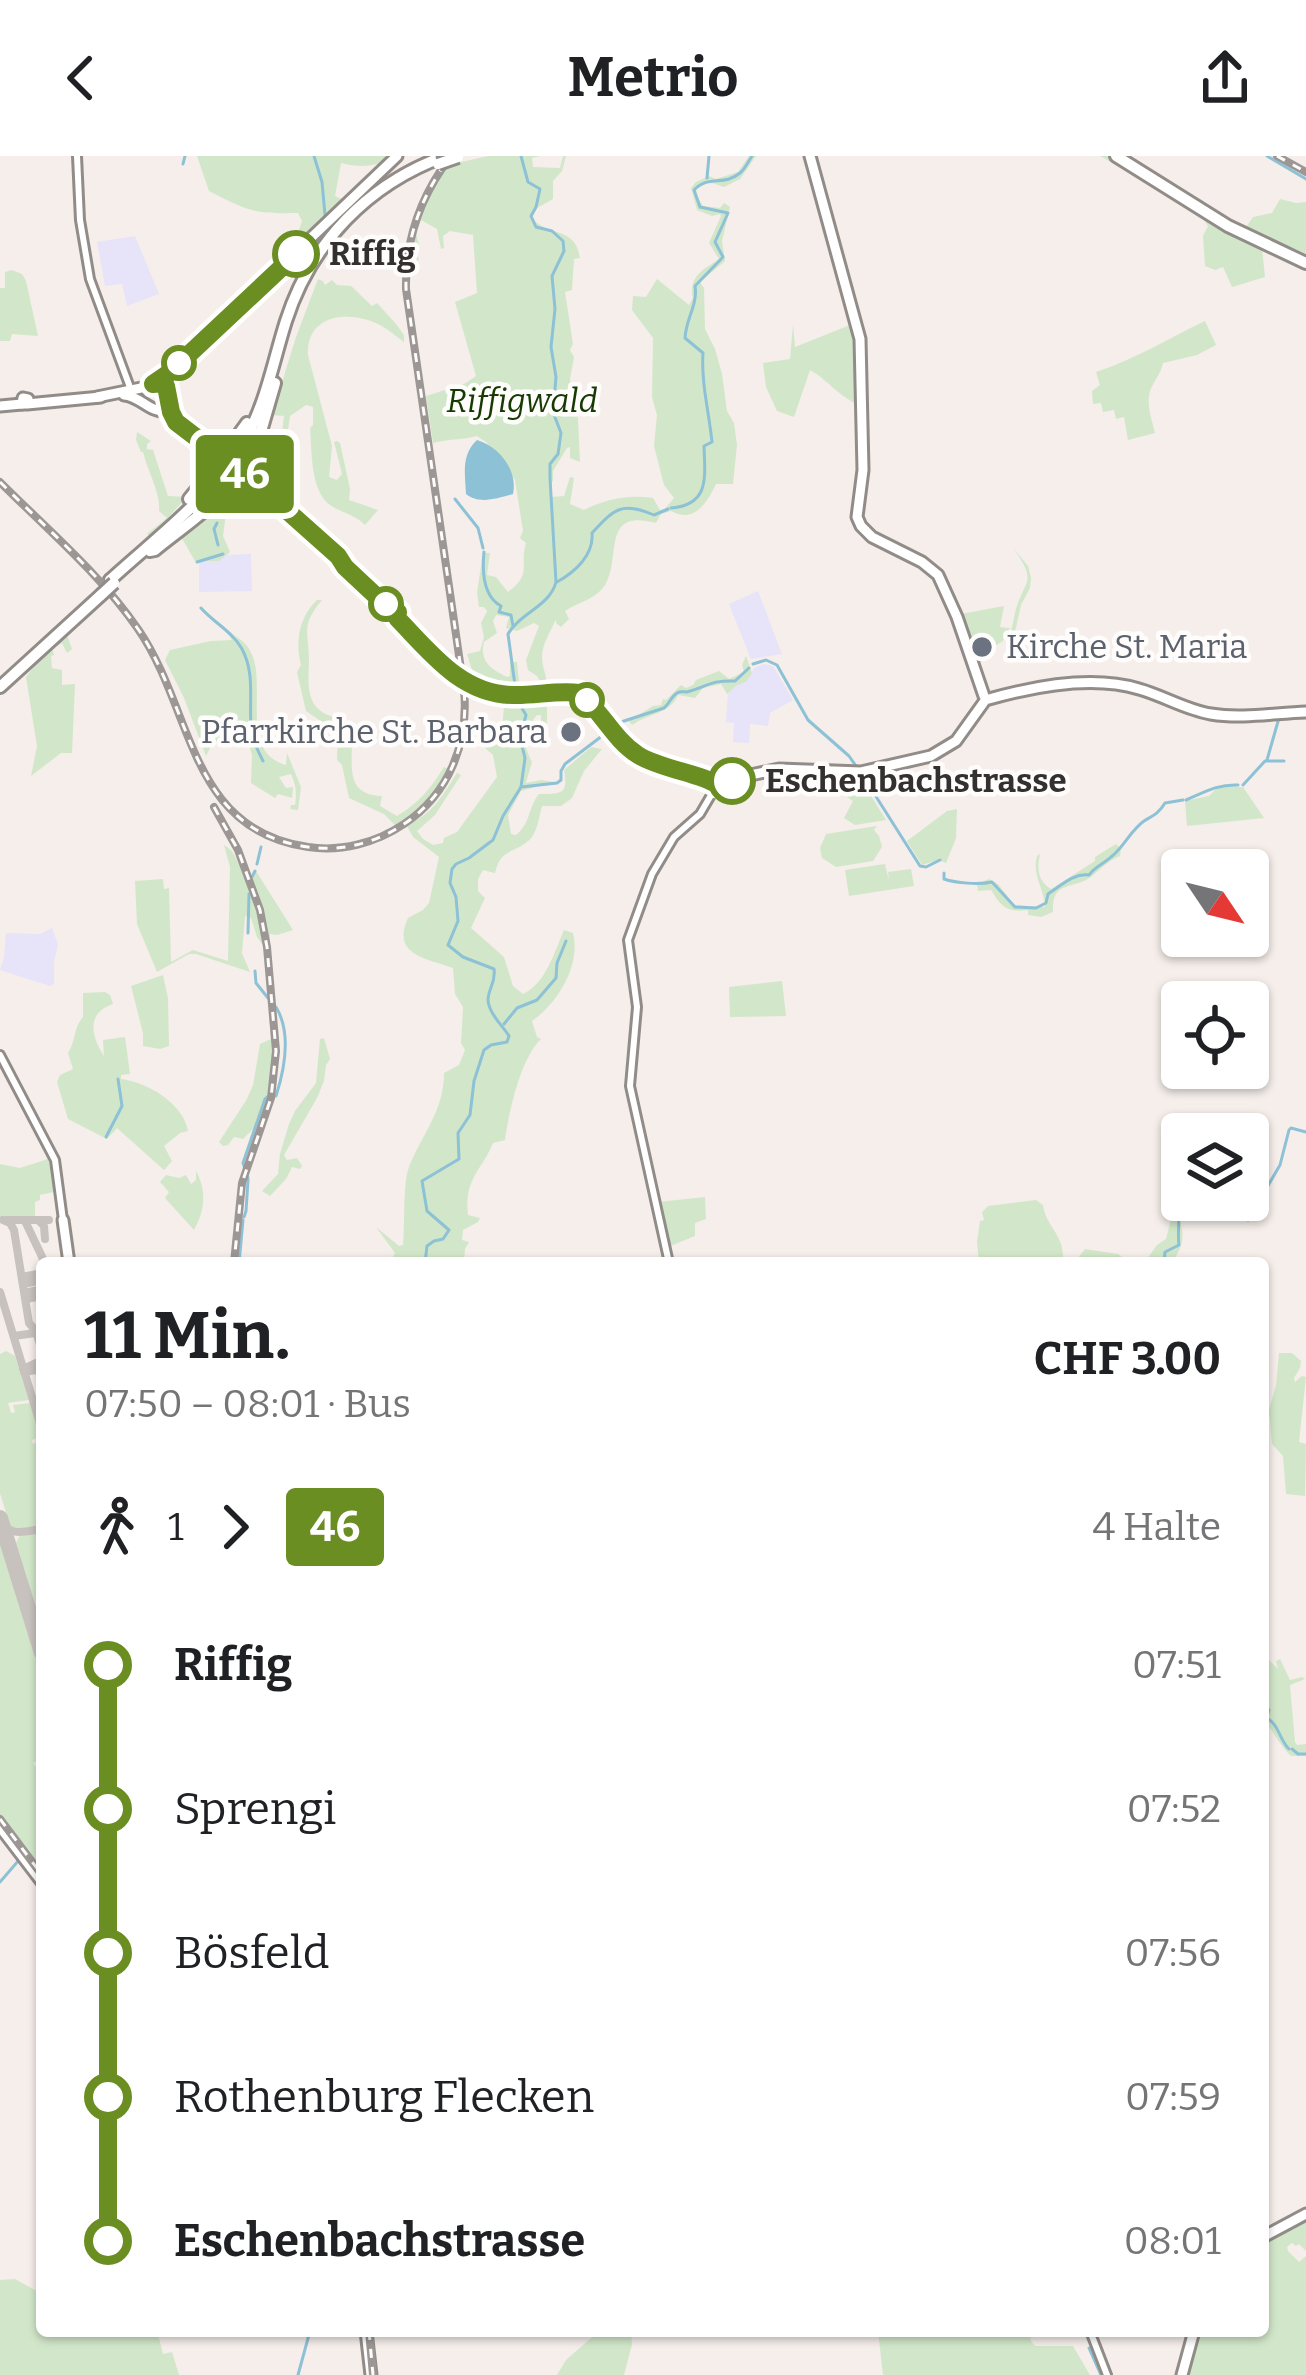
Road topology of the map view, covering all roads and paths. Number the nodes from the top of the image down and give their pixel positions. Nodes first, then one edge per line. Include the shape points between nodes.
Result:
1 (77, 156) edge
2 (397, 156) edge
3 (810, 156) edge
4 (1120, 156) edge
5 (460, 157) edge
6 (441, 159) edge
7 (339, 231) junction
8 (1306, 260) edge
9 (278, 348) junction
10 (169, 373) junction
11 (276, 377) junction
12 (150, 385) junction
13 (166, 386) junction
14 (135, 396) junction
15 (0, 405) edge
16 (170, 405) junction
17 (155, 410) junction
18 (231, 467) junction
19 (150, 550) junction
20 (125, 566) junction
21 (112, 581) junction
22 (0, 684) edge
23 (986, 699) junction
24 (1306, 712) edge
25 (718, 782) junction
26 (0, 1055) edge
27 (63, 1220) joint
28 (68, 1257) edge
29 (668, 1257) edge
30 (0, 1827) edge
31 (36, 1874) edge
32 (1306, 2214) edge
33 (1269, 2234) edge
34 (367, 2337) edge
35 (1092, 2337) edge
36 (1192, 2337) edge
37 (370, 2375) edge
38 (1107, 2375) edge
39 (1182, 2375) edge

1 - 14 street via 90,279
2 - 10 main road
3 - 23 main road via 860,338 863,470 856,512 869,535 941,580
4 - 8 highway
5 - 6 highway, bridge
6 - 7 highway
7 - 9 highway via 301,283
7 - 11 highway via 301,296
9 - 18 highway via 255,410 229,448
9 - 20 highway via 236,455
10 - 12 main road
10 - 13 main road
11 - 18 highway via 262,428
11 - 19 highway via 232,468
12 - 13 main road
12 - 14 main road
13 - 16 main road
14 - 15 main road
14 - 17 main road
16 - 17 main road
16 - 18 main road via 176,422
17 - 18 main road
18 - 19 highway via 199,514
18 - 20 highway
18 - 25 main road via 346,564 461,680 502,695 581,694 631,750
19 - 21 highway
20 - 21 highway
21 - 22 highway, bridge
23 - 24 main road via 1112,683 1206,713
23 - 25 main road via 958,739 931,756 861,772 783,769
25 - 29 street via 652,874 628,940 637,1007 630,1088
26 - 27 street via 55,1160
27 - 28 main road
30 - 31 main road
32 - 33 main road
34 - 37 main road
35 - 38 street
36 - 39 main road

